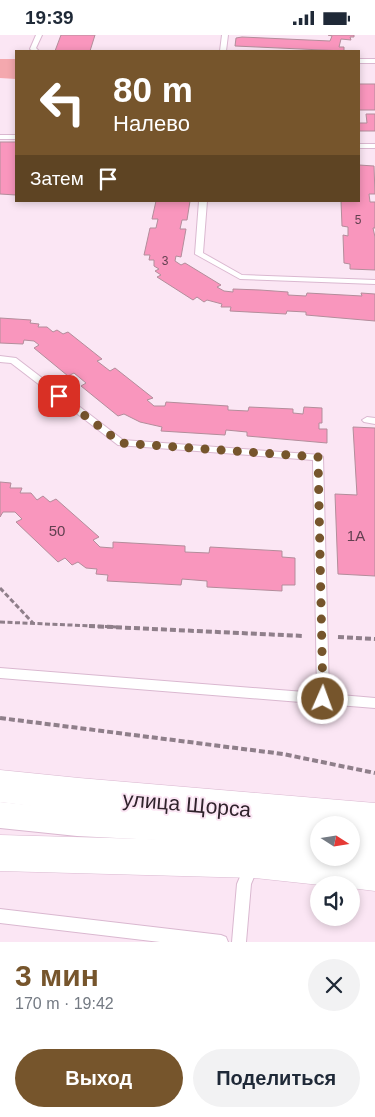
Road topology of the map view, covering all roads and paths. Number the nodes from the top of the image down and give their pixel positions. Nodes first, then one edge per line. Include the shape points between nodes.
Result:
1 (39, 35) edge
2 (226, 35) edge
3 (34, 50) edge
4 (223, 50) edge
5 (360, 61) edge
6 (375, 61) edge
7 (0, 137) edge
8 (15, 137) edge
9 (360, 146) edge
10 (375, 146) edge
11 (203, 202) edge
12 (375, 282) edge
13 (0, 359) edge
14 (0, 587) edge
15 (0, 622) edge
16 (33, 624) junction
17 (323, 636) junction
18 (375, 639) edge
19 (0, 673) edge
20 (323, 699) junction
21 (375, 703) edge
22 (0, 718) edge
23 (375, 773) edge
24 (0, 786) edge
25 (0, 815) edge
26 (375, 820) edge
27 (310, 836) edge
28 (360, 842) edge
29 (375, 844) edge
30 (0, 853) edge
31 (255, 860) junction
32 (375, 872) edge
33 (0, 916) edge
34 (221, 942) edge
35 (239, 942) edge

1 - 3 lane
2 - 4 lane
5 - 6 lane
7 - 8 lane
9 - 10 lane
11 - 12 lane via 199,254 240,277
13 - 17 lane via 13,360 121,443 318,457
14 - 16 path
15 - 16 path
16 - 17 path
17 - 18 path
17 - 20 lane
19 - 20 lane
20 - 21 lane
22 - 23 path via 283,754
24 - 26 main road, улица Щорса
25 - 27 street, улица Щорса via 77,823
28 - 29 street
30 - 31 main road
31 - 32 main road
31 - 35 lane via 244,884
33 - 34 lane

